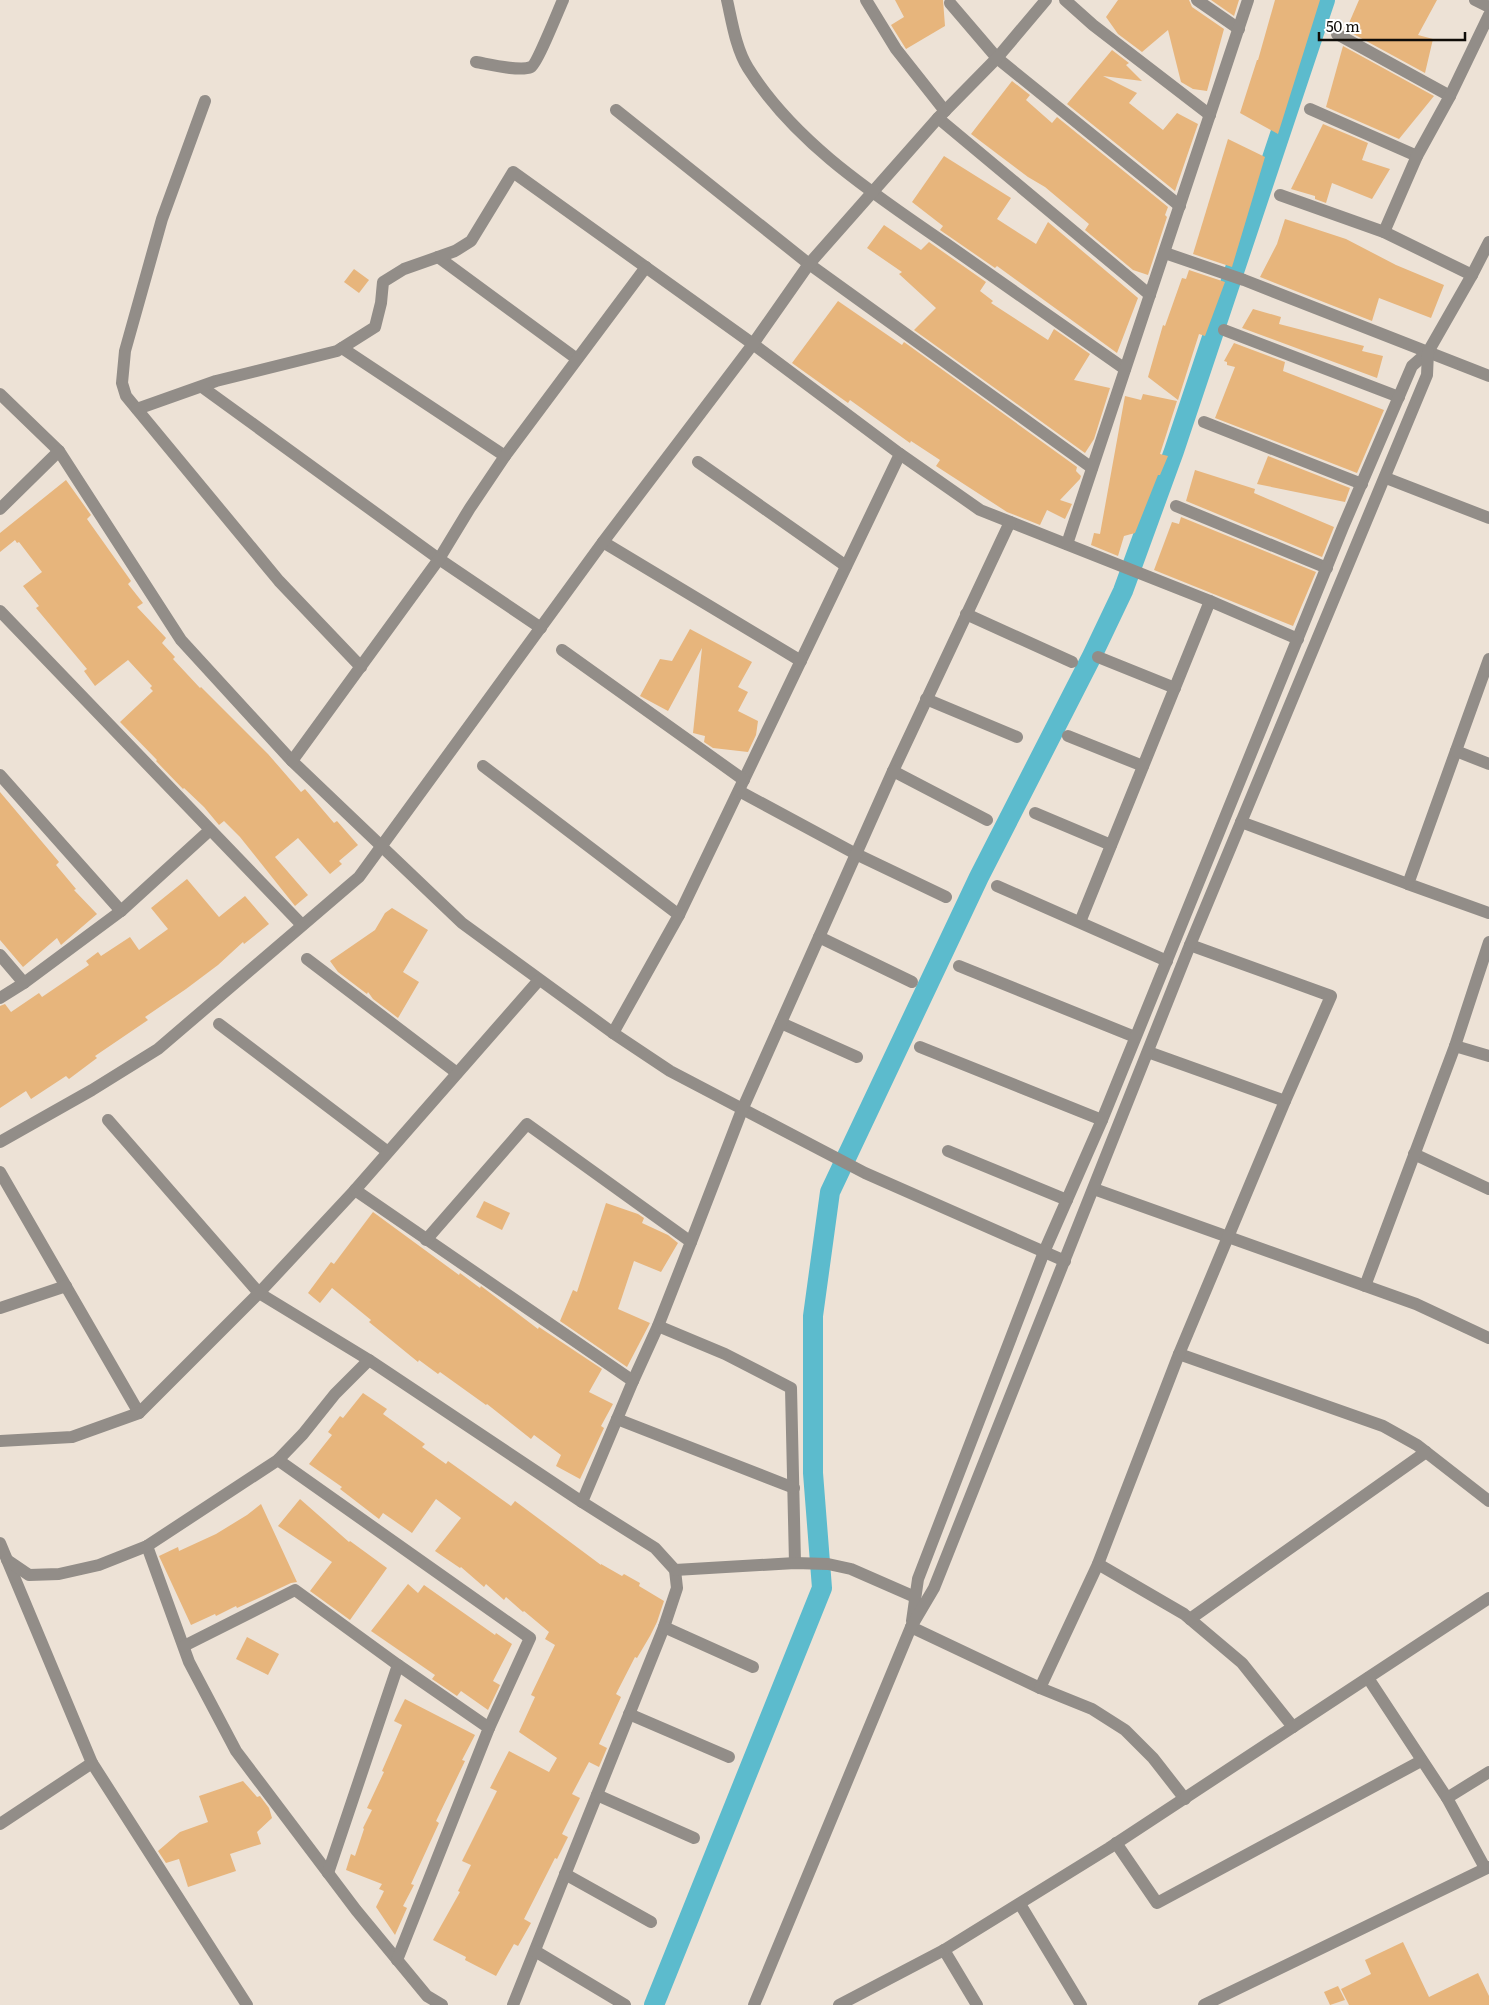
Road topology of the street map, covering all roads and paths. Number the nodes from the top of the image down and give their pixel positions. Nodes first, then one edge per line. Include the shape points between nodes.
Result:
1 (564, 0) edge
2 (726, 0) edge
3 (866, 0) edge
4 (1046, 0) edge
5 (1065, 0) edge
6 (1196, 0) edge
7 (1248, 0) edge
8 (1475, 0) edge
9 (950, 3) dead end
10 (1489, 7) edge
11 (1489, 15) edge
12 (1238, 30) junction
13 (1337, 34) dead end
14 (997, 58) junction
15 (476, 62) dead end
16 (1450, 96) junction
17 (204, 100) dead end
18 (1310, 109) dead end
19 (616, 110) dead end
20 (941, 115) junction
21 (1210, 115) junction
22 (1417, 156) junction
23 (871, 192) junction
24 (1280, 195) dead end
25 (1180, 206) junction
26 (1384, 232) junction
27 (1489, 242) edge
28 (1165, 253) junction
29 (438, 257) junction
30 (808, 264) junction
31 (646, 267) junction
32 (1472, 275) junction
33 (1150, 295) junction
34 (1224, 330) dead end
35 (754, 344) junction
36 (342, 348) junction
37 (1428, 352) junction
38 (577, 359) junction
39 (1125, 369) junction
40 (1489, 376) edge
41 (202, 386) junction
42 (0, 394) edge
43 (1399, 397) junction
44 (137, 409) junction
45 (1204, 422) dead end
46 (59, 451) junction
47 (900, 454) junction
48 (505, 456) junction
49 (698, 462) dead end
50 (1092, 468) junction
51 (1386, 478) junction
52 (1362, 484) junction
53 (1176, 506) dead end
54 (0, 509) edge
55 (1489, 518) edge
56 (1010, 522) junction
57 (603, 542) junction
58 (1067, 544) junction
59 (439, 560) junction
60 (846, 566) junction
61 (1326, 568) junction
62 (1210, 601) junction
63 (0, 611) edge
64 (966, 614) junction
65 (541, 628) junction
66 (1298, 639) junction
67 (562, 650) dead end
68 (1098, 657) dead end
69 (1489, 659) edge
70 (801, 661) junction
71 (1072, 662) dead end
72 (361, 667) junction
73 (1175, 688) junction
74 (926, 699) junction
75 (1068, 736) dead end
76 (1017, 737) dead end
77 (1456, 751) junction
78 (292, 762) junction
79 (1489, 764) edge
80 (483, 766) dead end
81 (1143, 766) junction
82 (893, 771) junction
83 (0, 775) edge
84 (742, 785) junction
85 (1036, 813) dead end
86 (987, 820) dead end
87 (1240, 822) junction
88 (210, 830) junction
89 (1111, 845) junction
90 (385, 851) junction
91 (856, 854) junction
92 (1408, 884) junction
93 (997, 886) dead end
94 (946, 898) dead end
95 (121, 911) junction
96 (1489, 913) edge
97 (679, 915) junction
98 (1080, 922) junction
99 (302, 925) junction
100 (819, 937) junction
101 (1489, 942) edge
102 (1190, 945) junction
103 (0, 954) edge
104 (306, 959) dead end
105 (1166, 961) junction
106 (958, 966) dead end
107 (539, 980) junction
108 (912, 982) dead end
109 (24, 983) junction
110 (0, 998) edge
111 (781, 1023) junction
112 (219, 1024) dead end
113 (613, 1033) junction
114 (1135, 1037) junction
115 (1455, 1046) junction
116 (920, 1048) dead end
117 (1148, 1052) junction
118 (1489, 1056) edge
119 (857, 1057) dead end
120 (457, 1073) junction
121 (1285, 1101) junction
122 (742, 1110) junction
123 (108, 1120) dead end
124 (1102, 1120) junction
125 (0, 1142) edge
126 (948, 1151) dead end
127 (388, 1152) junction
128 (1414, 1154) junction
129 (1, 1175) edge
130 (1094, 1189) junction
131 (355, 1190) junction
132 (1489, 1190) edge
133 (1067, 1200) junction
134 (1228, 1237) junction
135 (426, 1240) junction
136 (691, 1242) junction
137 (1044, 1252) junction
138 (1065, 1261) junction
139 (66, 1286) junction
140 (1365, 1286) junction
141 (259, 1293) junction
142 (0, 1308) edge
143 (658, 1326) junction
144 (1489, 1338) edge
145 (1179, 1354) junction
146 (369, 1360) junction
147 (633, 1381) junction
148 (139, 1413) junction
149 (617, 1419) junction
150 (0, 1441) edge
151 (1426, 1452) junction
152 (278, 1460) junction
153 (794, 1488) junction
154 (582, 1502) junction
155 (1489, 1502) edge
156 (0, 1543) edge
157 (148, 1546) junction
158 (7, 1560) junction
159 (800, 1562) junction
160 (1098, 1564) junction
161 (675, 1570) junction
162 (915, 1597) junction
163 (1489, 1598) edge
164 (1190, 1620) junction
165 (664, 1627) junction
166 (911, 1627) junction
167 (184, 1646) junction
168 (398, 1665) junction
169 (753, 1667) dead end
170 (1368, 1678) junction
171 (1040, 1688) junction
172 (629, 1714) junction
173 (1293, 1727) junction
174 (489, 1728) junction
175 (729, 1758) dead end
176 (1422, 1761) junction
177 (92, 1763) junction
178 (1489, 1772) edge
179 (597, 1795) junction
180 (1185, 1798) junction
181 (1446, 1798) junction
182 (0, 1824) edge
183 (694, 1838) dead end
184 (1116, 1843) junction
185 (1487, 1868) edge
186 (328, 1873) junction
187 (565, 1874) junction
188 (1020, 1904) junction
189 (651, 1922) dead end
190 (944, 1950) junction
191 (535, 1951) junction
192 (397, 1960) junction
193 (247, 2005) edge
194 (442, 2005) edge
195 (513, 2005) edge
196 (625, 2005) edge
197 (754, 2005) edge
198 (839, 2005) edge
199 (978, 2005) edge
200 (1081, 2005) edge
201 (1204, 2005) edge

1 - 15 street via 531,67
2 - 23 street via 747,67 776,106 809,140
3 - 20 street
4 - 14 street
5 - 21 street
6 - 12 street
7 - 12 street
8 - 10 street
9 - 14 street
11 - 16 street
12 - 21 street
13 - 16 street
14 - 20 street
14 - 25 street
16 - 22 street
17 - 44 street via 162,220 125,351 122,383 126,396
18 - 22 street
19 - 30 street
20 - 23 street
20 - 33 street
21 - 25 street
22 - 26 street
23 - 30 street
23 - 39 street
24 - 26 street
25 - 28 street
26 - 32 street
27 - 32 street
28 - 33 street
28 - 37 street via 1214,268
29 - 31 street via 471,241 513,172
29 - 36 street via 404,269 383,282 375,327
29 - 38 street
30 - 35 street
30 - 50 street
31 - 35 street
31 - 38 street
32 - 37 street
33 - 39 street
34 - 43 street
35 - 47 street
35 - 57 street
36 - 41 street
36 - 48 street
37 - 40 street
37 - 43 street via 1412,366
37 - 51 street via 1427,375
38 - 48 street
39 - 50 street
41 - 44 street
41 - 59 street
42 - 46 street
43 - 52 street
44 - 72 street via 279,581
45 - 52 street
46 - 54 street
46 - 78 street via 181,640
47 - 56 street via 980,510
47 - 60 street
48 - 59 street
49 - 60 street
50 - 58 street
51 - 55 street
51 - 87 street
52 - 61 street
53 - 61 street
56 - 58 street
56 - 64 street
57 - 65 street
57 - 70 street
58 - 62 street
59 - 65 street
59 - 72 street
60 - 70 street
61 - 66 street
62 - 66 street
62 - 73 street
63 - 88 street
64 - 71 street
64 - 74 street
65 - 90 street
66 - 105 street
67 - 84 street
68 - 73 street
69 - 77 street
70 - 84 street
72 - 78 street
73 - 81 street
74 - 76 street
74 - 82 street
75 - 81 street
77 - 79 street
77 - 92 street
78 - 90 street
80 - 97 street
81 - 89 street
82 - 86 street
82 - 91 street
83 - 95 street
84 - 91 street
84 - 97 street
85 - 89 street
87 - 92 street
87 - 102 street
88 - 95 street
88 - 99 street
89 - 98 street
90 - 99 street
90 - 107 street via 462,923
91 - 94 street
91 - 100 street
92 - 96 street
93 - 98 street
95 - 109 street
97 - 113 street
98 - 105 street
99 - 125 street via 158,1049
100 - 108 street
100 - 111 street
101 - 115 street
102 - 117 street
102 - 121 street via 1332,996
103 - 109 street
104 - 120 street
105 - 114 street
106 - 114 street
107 - 113 street
107 - 120 street
109 - 110 street
111 - 119 street
111 - 122 street
112 - 127 street
113 - 122 street via 670,1071
114 - 124 street
115 - 118 street
115 - 128 street
116 - 124 street
117 - 121 street
117 - 130 street
120 - 127 street
121 - 134 street
122 - 136 street
122 - 137 street via 865,1174
123 - 141 street
124 - 133 street
126 - 133 street
127 - 131 street
128 - 132 street
128 - 140 street
129 - 139 street
130 - 134 street
130 - 138 street
131 - 135 street
131 - 141 street
133 - 137 street
134 - 140 street
134 - 145 street
135 - 136 street via 527,1124
135 - 147 street
136 - 143 street
137 - 138 street
137 - 162 street via 918,1579
138 - 166 street via 934,1588
139 - 142 street
139 - 148 street
140 - 144 street via 1416,1304
141 - 146 street
141 - 148 street
143 - 147 street
143 - 153 street via 726,1354 791,1388
145 - 151 street via 1383,1426
145 - 160 street
146 - 152 street
146 - 154 street
147 - 149 street
148 - 150 street via 72,1437
149 - 153 street
149 - 154 street
151 - 155 street
151 - 164 street
152 - 157 street
152 - 174 street via 530,1638
153 - 159 street
154 - 161 street via 655,1548
156 - 158 street
157 - 158 street via 59,1574 30,1575
157 - 167 street
158 - 177 street
159 - 161 street
159 - 162 street via 851,1569
160 - 164 street
160 - 171 street
161 - 165 street via 677,1588
162 - 166 street
163 - 170 street
164 - 173 street via 1242,1663
165 - 169 street
165 - 172 street
166 - 171 street
166 - 197 street
167 - 168 street via 296,1590
167 - 186 street via 189,1662 236,1751
168 - 174 street
168 - 186 street
170 - 173 street
170 - 176 street
171 - 180 street via 1092,1709 1125,1730 1154,1758
172 - 175 street
172 - 179 street
173 - 180 street
174 - 192 street
176 - 181 street
176 - 184 street via 1157,1903
177 - 182 street
177 - 193 street
178 - 181 street
179 - 183 street
179 - 187 street
180 - 184 street
181 - 185 street
184 - 188 street
185 - 201 street
186 - 192 street
187 - 189 street
187 - 191 street
188 - 190 street
188 - 200 street
190 - 198 street
190 - 199 street
191 - 195 street
191 - 196 street
192 - 194 street via 427,1996

